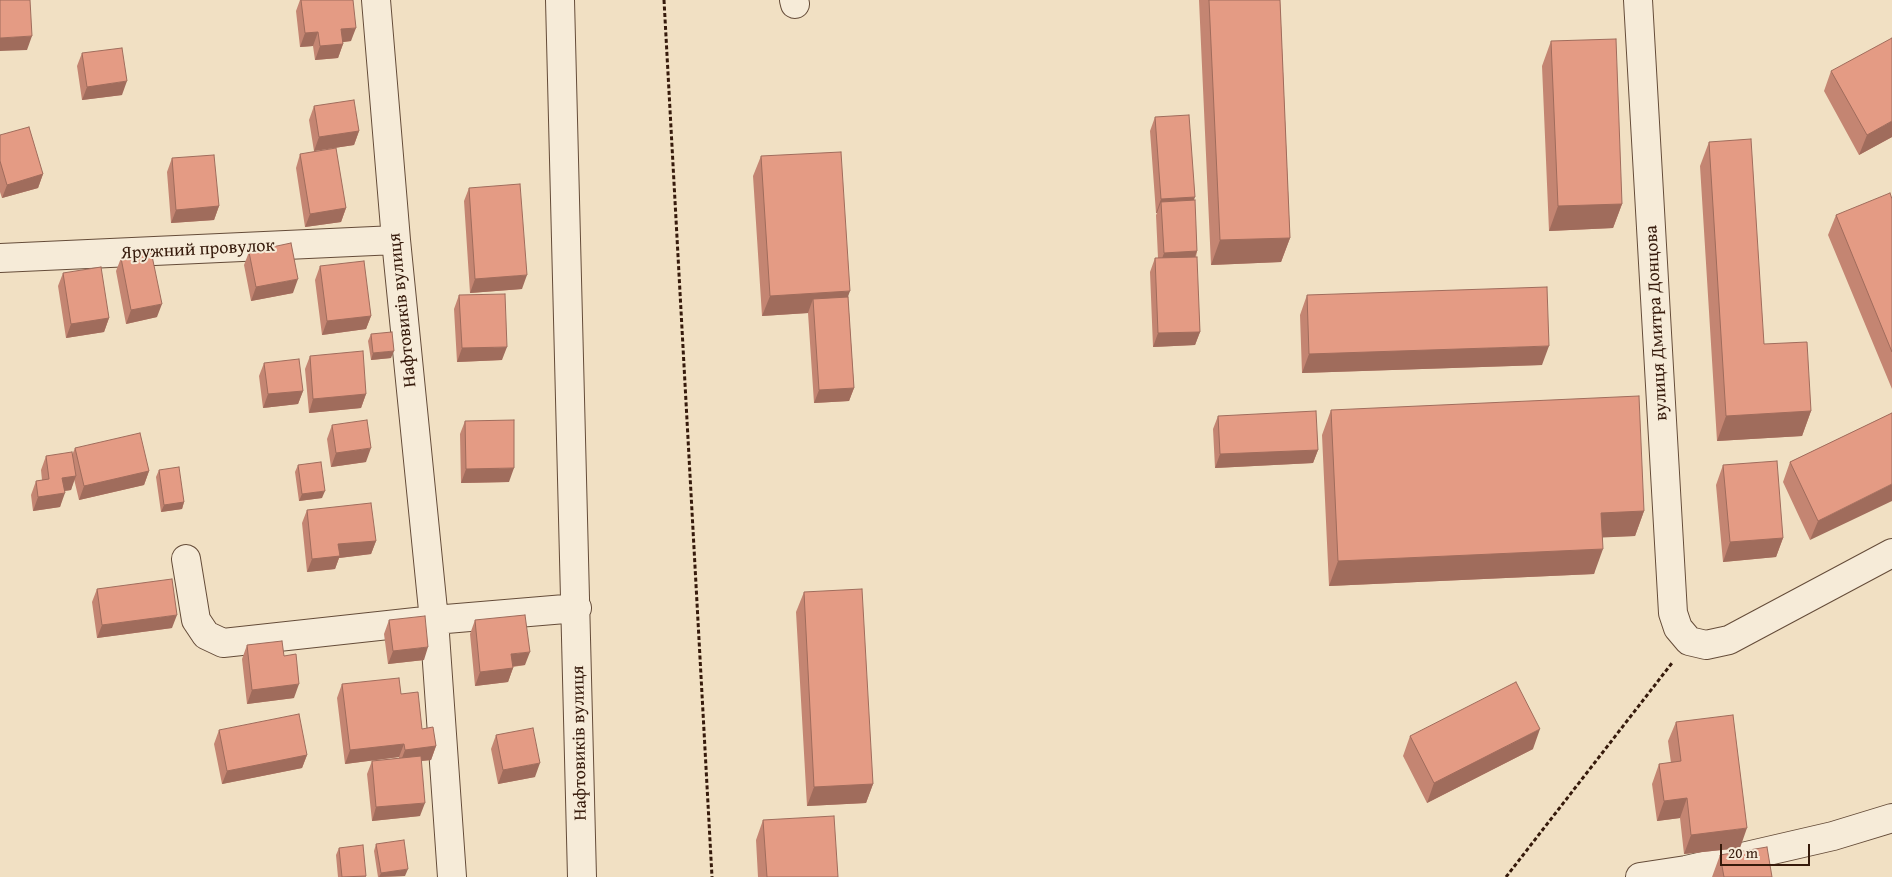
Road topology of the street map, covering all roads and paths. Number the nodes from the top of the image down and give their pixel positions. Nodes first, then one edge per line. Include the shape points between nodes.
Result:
1 (376, 0) edge
2 (560, 0) edge
3 (664, 0) edge
4 (1638, 0) edge
5 (396, 240) junction
6 (0, 258) edge
7 (1892, 553) edge
8 (186, 559) dead end
9 (577, 608) junction
10 (434, 620) junction
11 (1689, 641) junction
12 (1892, 818) edge
13 (452, 877) edge
14 (582, 877) edge
15 (712, 877) edge
16 (1506, 877) edge
17 (1640, 877) edge

1 - 5 street, Нафтовиків вулиця
2 - 9 street, Нафтовиків вулиця
3 - 15 path
4 - 11 street, вулиця Дмитра Донцова via 1674,613 1678,628
5 - 6 street, Яружний провулок
5 - 10 street, Нафтовиків вулиця
7 - 11 street via 1729,640 1706,645
8 - 10 street via 196,620 206,635 223,643
9 - 10 street
9 - 14 street, Нафтовиків вулиця
10 - 13 street, Нафтовиків вулиця
11 - 16 path
12 - 17 street via 1833,836 1686,870

